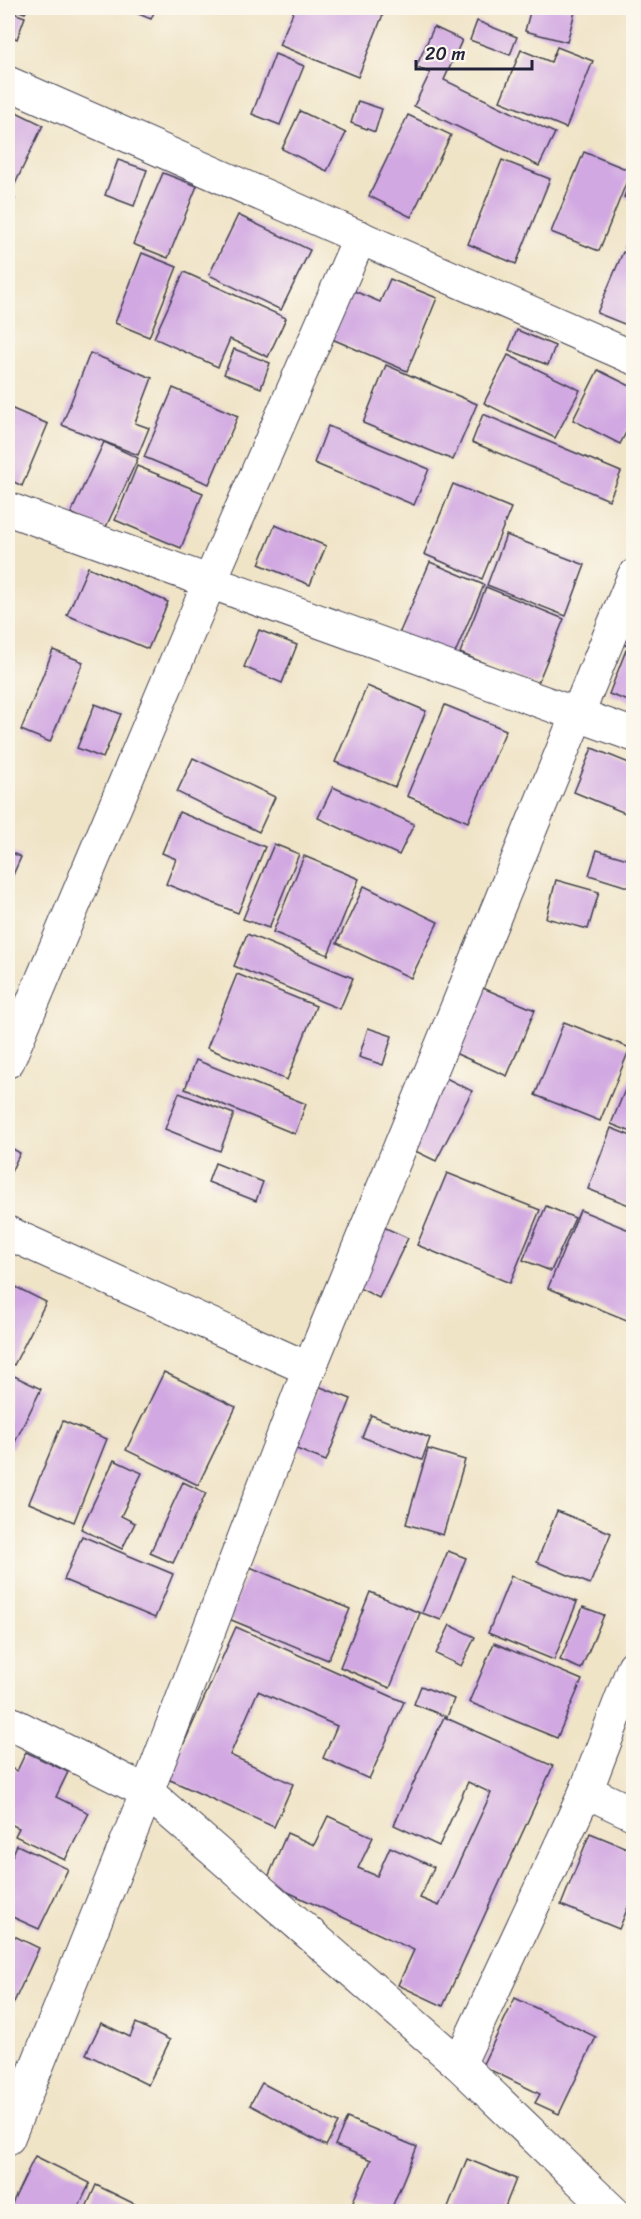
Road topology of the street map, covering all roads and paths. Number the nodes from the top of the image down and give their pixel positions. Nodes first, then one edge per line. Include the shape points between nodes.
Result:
1 (8, 83) edge
2 (360, 237) junction
3 (633, 358) edge
4 (8, 509) edge
5 (633, 576) edge
6 (210, 581) junction
7 (577, 715) junction
8 (633, 735) edge
9 (8, 1061) edge
10 (8, 1233) edge
11 (309, 1370) junction
12 (633, 1666) edge
13 (8, 1722) edge
14 (586, 1791) junction
15 (147, 1792) junction
16 (633, 1814) edge
17 (459, 2064) junction
18 (8, 2138) edge
19 (613, 2211) edge

1 - 2 street
2 - 3 street
2 - 6 street
4 - 6 street
5 - 7 street
6 - 7 street
6 - 9 street
7 - 8 street
7 - 11 street
10 - 11 street
11 - 15 street
12 - 14 street
13 - 15 street
14 - 16 street
14 - 17 street
15 - 17 street
15 - 18 street
17 - 19 street

